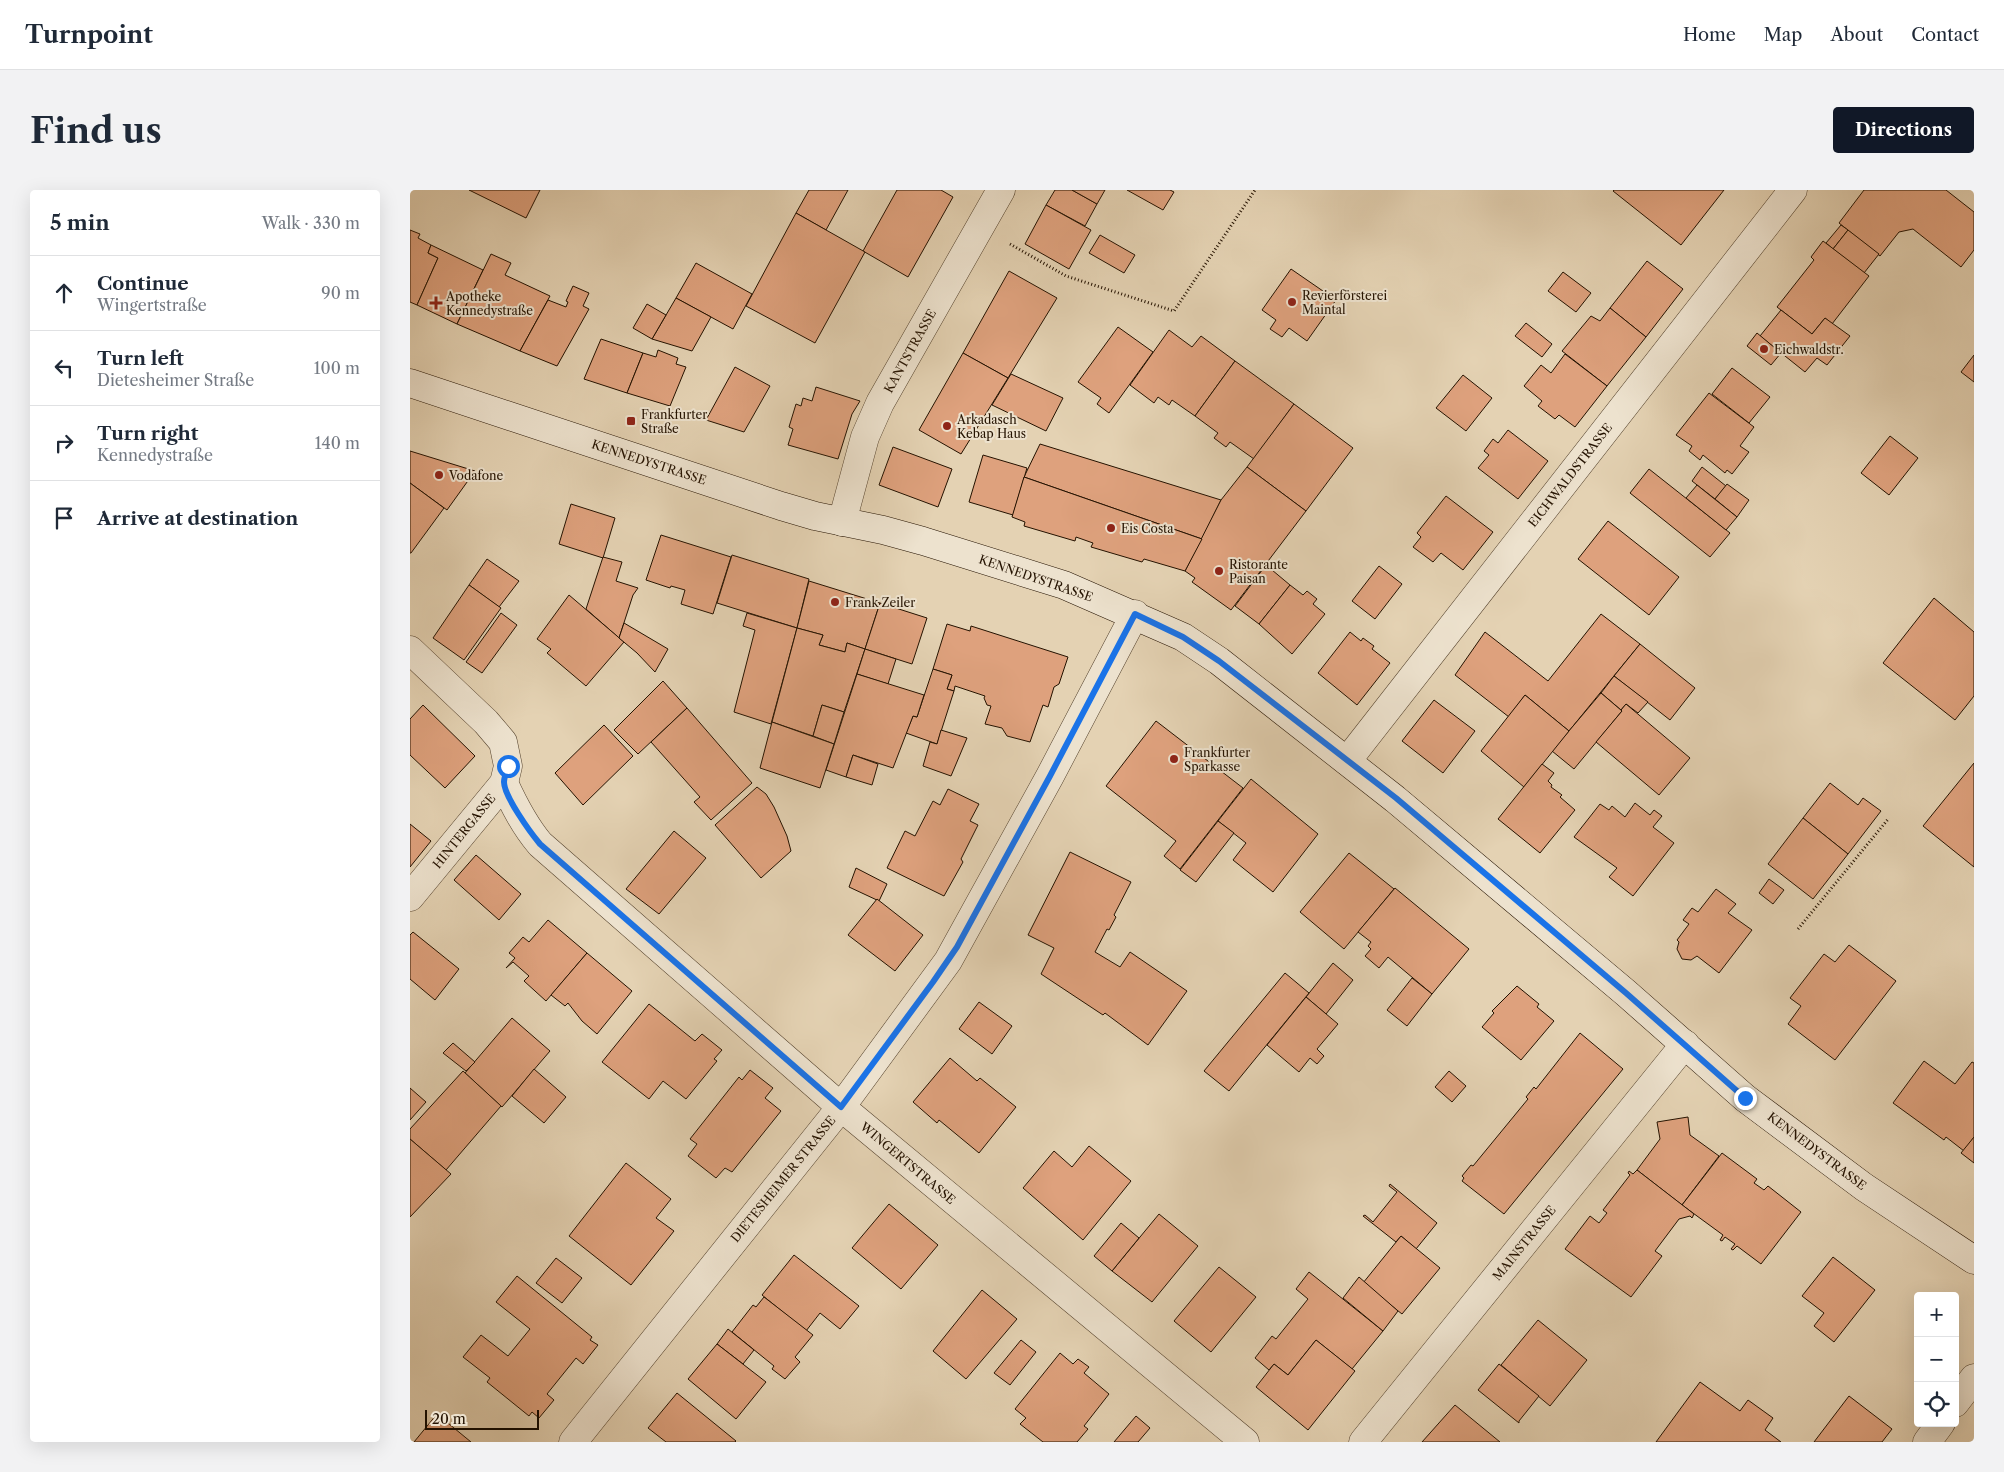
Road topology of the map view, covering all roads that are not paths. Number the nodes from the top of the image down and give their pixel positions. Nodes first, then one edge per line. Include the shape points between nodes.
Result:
1 (1001, 190) edge
2 (1793, 190) edge
3 (410, 384) edge
4 (842, 522) junction
5 (1135, 614) junction
6 (410, 650) edge
7 (1347, 761) junction
8 (504, 783) junction
9 (410, 897) edge
10 (1684, 1044) junction
11 (841, 1107) junction
12 (1974, 1260) edge
13 (1974, 1378) edge
14 (1959, 1398) edge
15 (1937, 1427) edge
16 (573, 1442) edge
17 (1245, 1442) edge
18 (1363, 1442) edge
19 (1927, 1442) edge

1 - 4 street, KANTSTRASSE via 880,403 865,437
2 - 7 street, EICHWALDSTRASSE
3 - 4 street, KENNEDYSTRASSE via 781,506
4 - 5 street, KENNEDYSTRASSE via 923,541 1064,585
5 - 7 street, KENNEDYSTRASSE via 1183,637 1219,661
5 - 11 street, DIETESHEIMER STRASSE via 957,947
6 - 8 street, HINTERGASSE via 486,722 502,742 508,766
7 - 10 street, KENNEDYSTRASSE via 1396,798
8 - 9 street, HINTERGASSE
8 - 11 street, WINGERTSTRASSE via 517,813 540,844
10 - 12 street, KENNEDYSTRASSE via 1745,1098 1864,1187
10 - 18 street, MAINSTRASSE
11 - 16 street, DIETESHEIMER STRASSE
11 - 17 street, WINGERTSTRASSE
13 - 14 street
15 - 19 street

